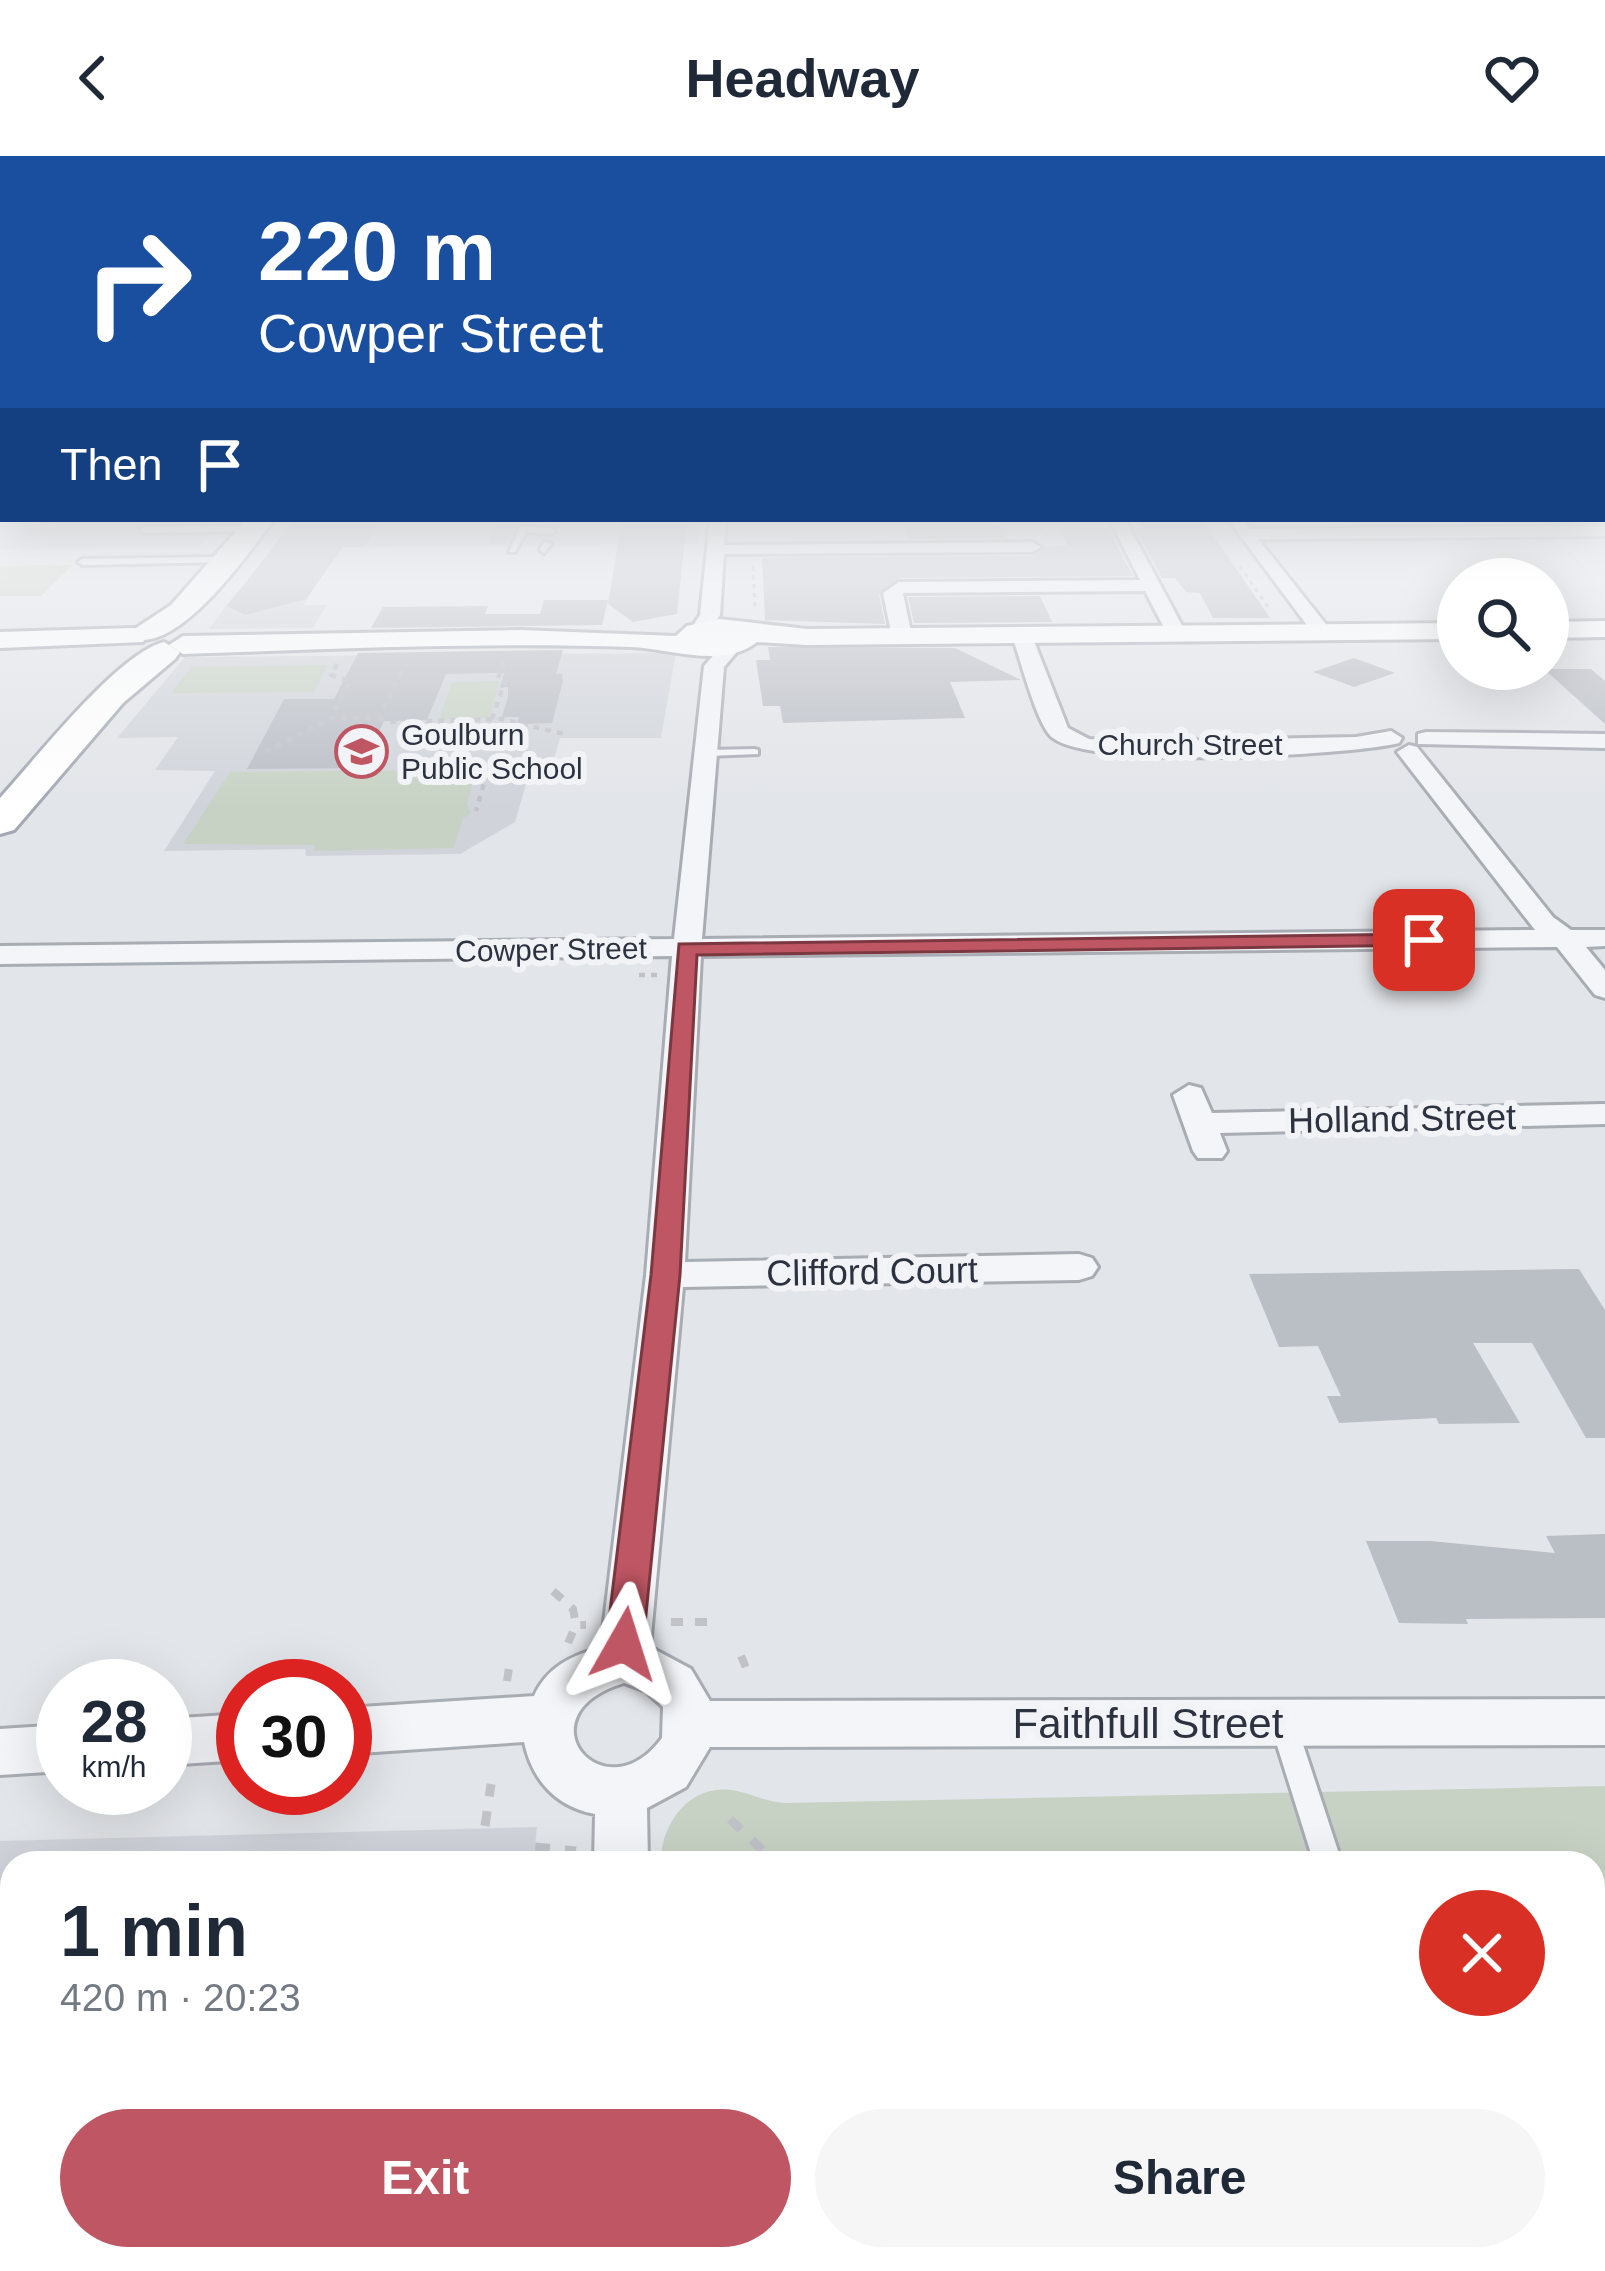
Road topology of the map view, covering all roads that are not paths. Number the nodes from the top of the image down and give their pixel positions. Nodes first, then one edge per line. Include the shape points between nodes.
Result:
1 (182, 610) edge
2 (711, 610) edge
3 (725, 610) edge
4 (898, 610) edge
5 (1162, 610) edge
6 (1305, 610) edge
7 (1605, 629) edge
8 (1569, 630) edge
9 (1437, 631) edge
10 (1322, 632) junction
11 (1176, 633) junction
12 (1022, 636) junction
13 (902, 637) junction
14 (158, 638) junction
15 (721, 639) junction
16 (0, 643) edge
17 (1605, 741) edge
18 (1414, 746) junction
19 (754, 752) dead end
20 (708, 753) junction
21 (0, 822) edge
22 (1605, 938) edge
23 (1564, 939) junction
24 (687, 948) junction
25 (0, 955) edge
26 (1605, 989) edge
27 (1605, 1114) edge
28 (1200, 1123) dead end
29 (1079, 1267) dead end
30 (665, 1275) junction
31 (624, 1662) junction
32 (547, 1718) junction
33 (1605, 1722) edge
34 (1283, 1723) junction
35 (690, 1724) junction
36 (372, 1728) edge
37 (36, 1750) edge
38 (0, 1752) edge
39 (621, 1792) junction
40 (601, 1851) edge
41 (1324, 1851) edge

1 - 14 main road
2 - 15 street
3 - 15 street
4 - 13 street
5 - 11 street
6 - 10 street
7 - 8 main road
9 - 10 main road
10 - 11 main road
11 - 12 main road
12 - 13 main road
12 - 18 street, Church Street via 1058,732 1084,745
13 - 15 main road
14 - 15 main road
14 - 16 main road
14 - 21 main road
15 - 20 street
17 - 18 street, Church Street
18 - 23 street via 1543,923
19 - 20 lane
20 - 24 street
22 - 23 street, Cowper Street
23 - 24 street, Cowper Street
23 - 26 street
24 - 25 street, Cowper Street
24 - 30 street
27 - 28 street, Holland Street
29 - 30 street, Clifford Court
30 - 31 street
31 - 32 street via 567,1684
31 - 35 street via 645,1665 678,1687
32 - 36 street
32 - 39 street via 545,1738 561,1773 598,1792
33 - 34 street, Faithfull Street
34 - 35 street, Faithfull Street
34 - 41 lane
35 - 39 street via 678,1760
37 - 38 street
39 - 40 street

